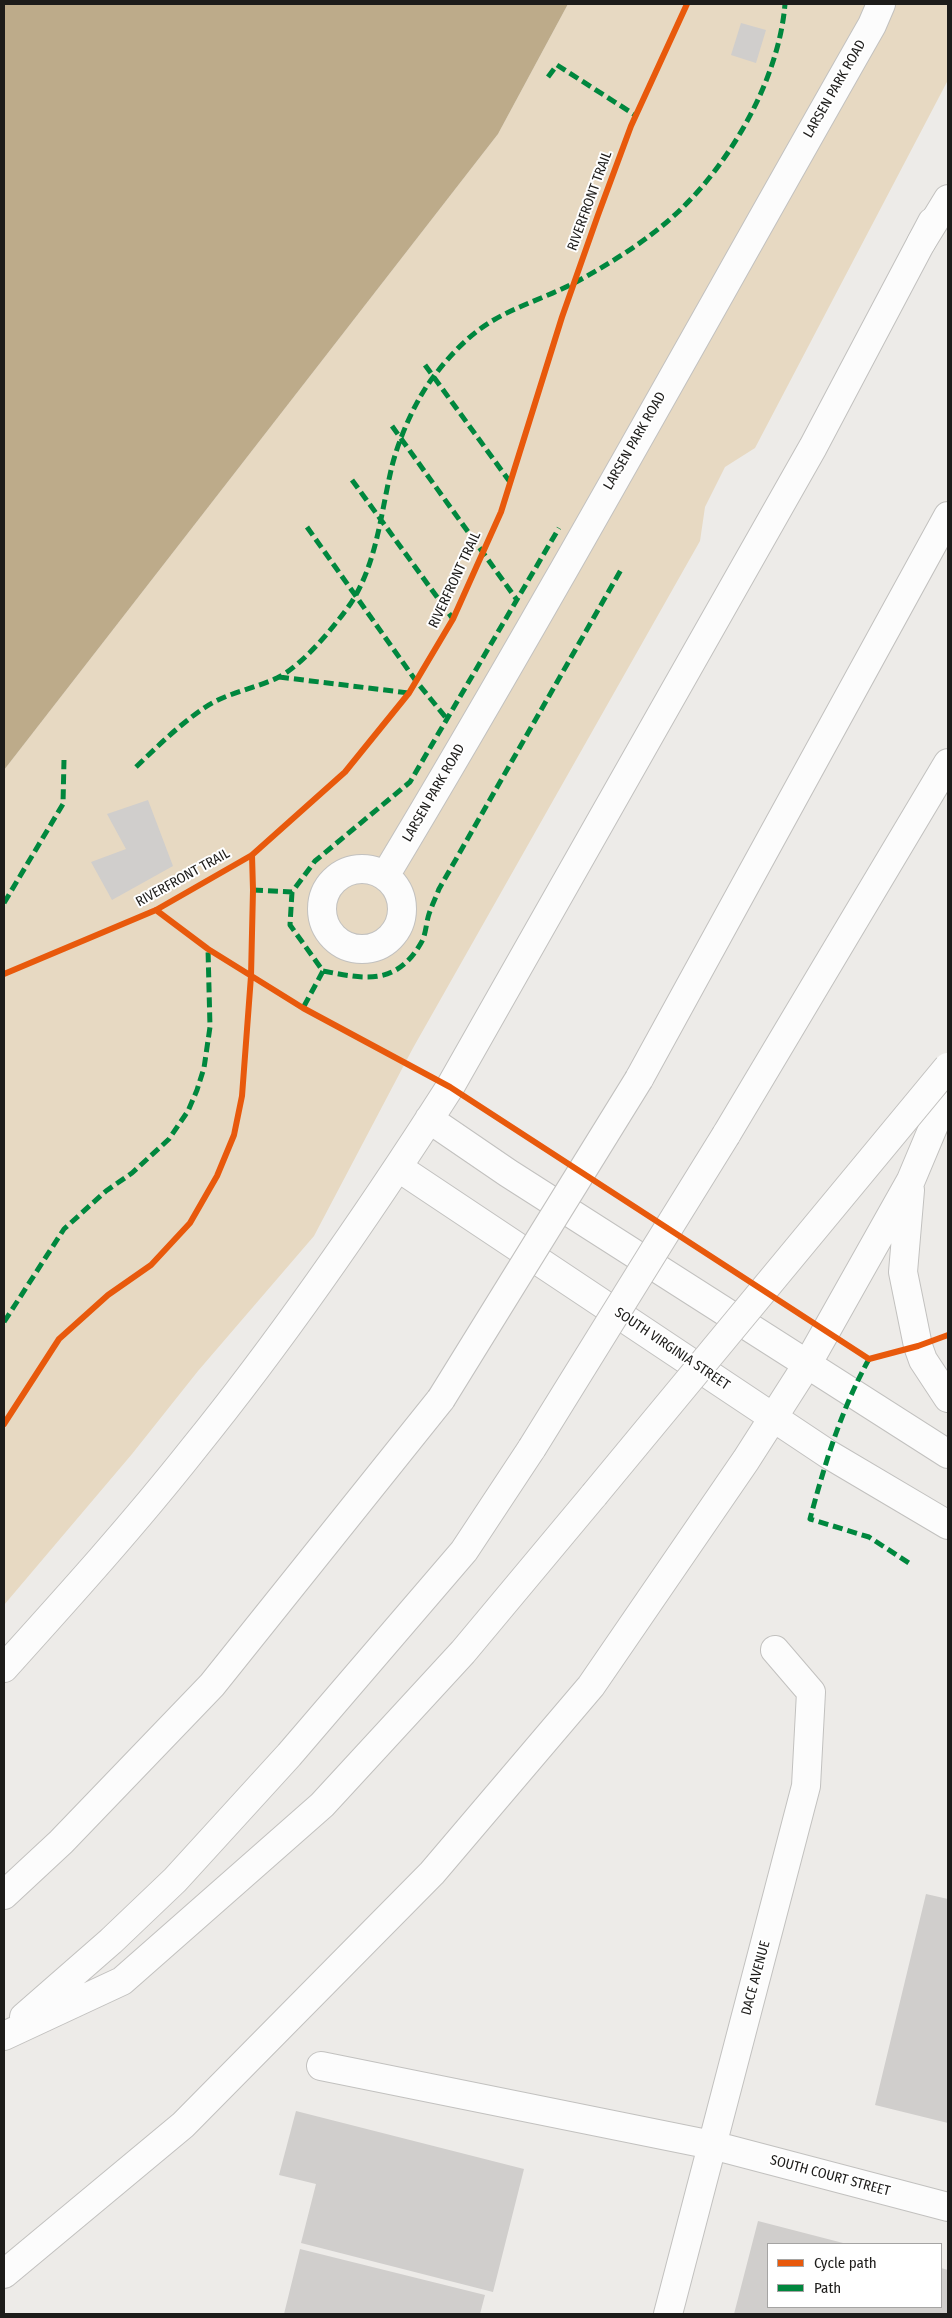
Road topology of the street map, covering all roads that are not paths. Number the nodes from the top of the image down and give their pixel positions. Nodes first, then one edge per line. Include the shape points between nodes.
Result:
1 (881, 4) edge
2 (948, 189) edge
3 (948, 199) edge
4 (921, 243) junction
5 (948, 516) edge
6 (948, 763) edge
7 (385, 876) dead end
8 (948, 1067) edge
9 (948, 1092) edge
10 (430, 1119) junction
11 (399, 1168) junction
12 (911, 1180) junction
13 (808, 1363) junction
14 (948, 1398) edge
15 (774, 1417) junction
16 (948, 1454) edge
17 (948, 1525) edge
18 (775, 1650) dead end
19 (4, 1668) edge
20 (4, 1895) edge
21 (4, 2035) edge
22 (321, 2066) dead end
23 (712, 2145) junction
24 (948, 2207) edge
25 (4, 2274) edge
26 (668, 2314) edge

1 - 7 main road, LARSEN PARK ROAD via 582,536
2 - 4 main road
3 - 4 main road
4 - 10 main road via 808,456
5 - 20 main road, bridge via 639,1079 441,1398 212,1685 61,1842
6 - 21 main road, bridge via 726,1135 532,1448 464,1551 289,1755 175,1880
8 - 21 main road, bridge via 463,1652 322,1805 122,1981
9 - 12 main road
10 - 11 main road
10 - 13 main road via 508,1173
11 - 15 main road, SOUTH VIRGINIA STREET
11 - 19 main road via 310,1297 194,1448
12 - 13 main road
12 - 14 main road via 903,1272 923,1360
13 - 15 main road
13 - 16 main road
15 - 17 main road, SOUTH VIRGINIA STREET via 836,1459
15 - 25 main road via 591,1686 432,1873 182,2125
18 - 23 main road, DACE AVENUE via 811,1692 806,1786
22 - 23 main road, SOUTH COURT STREET
23 - 24 main road, SOUTH COURT STREET
23 - 26 main road, DACE AVENUE

